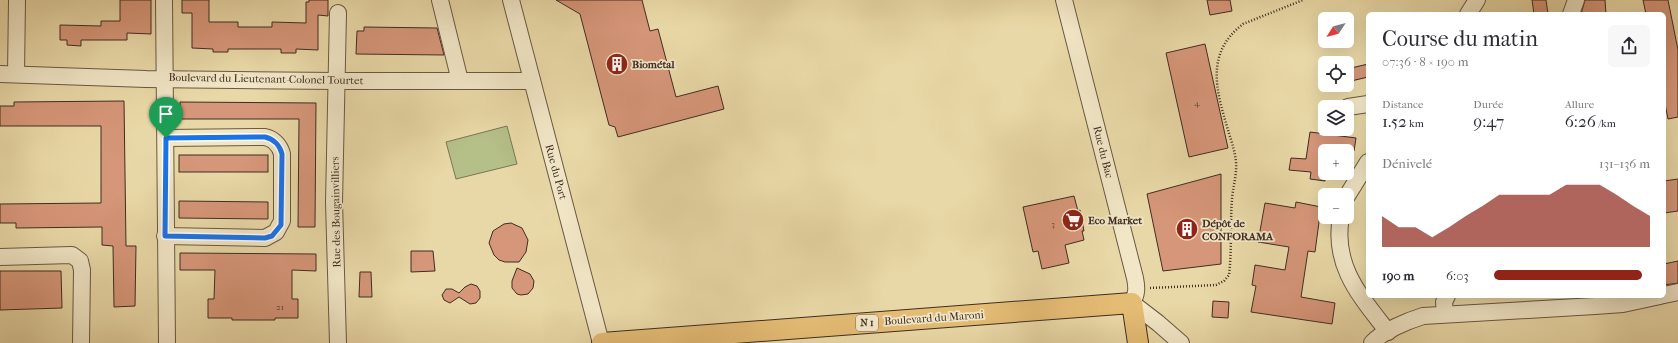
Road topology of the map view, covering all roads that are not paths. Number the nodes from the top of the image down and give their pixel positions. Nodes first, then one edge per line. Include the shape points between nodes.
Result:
1 (16, 0) edge
2 (164, 0) edge
3 (440, 0) edge
4 (512, 0) edge
5 (1064, 0) edge
6 (1477, 0) edge
7 (1576, 0) edge
8 (1469, 12) edge
9 (1572, 12) edge
10 (338, 13) dead end
11 (0, 74) edge
12 (16, 74) junction
13 (164, 78) junction
14 (336, 81) junction
15 (460, 81) junction
16 (532, 81) junction
17 (1366, 104) edge
18 (1354, 106) edge
19 (166, 138) junction
20 (1366, 165) edge
21 (1352, 188) edge
22 (1340, 224) edge
23 (165, 236) junction
24 (0, 257) edge
25 (1678, 292) edge
26 (1666, 295) edge
27 (1134, 296) junction
28 (1446, 298) edge
29 (1640, 298) edge
30 (1619, 300) edge
31 (1593, 301) edge
32 (1445, 314) junction
33 (1388, 332) junction
34 (81, 343) edge
35 (167, 343) edge
36 (338, 343) edge
37 (602, 343) edge
38 (1138, 343) edge
39 (1181, 343) edge
40 (1372, 343) edge

1 - 12 street
2 - 13 street
3 - 15 street
4 - 16 street, Rue du Port
5 - 27 street, Rue du Bac
6 - 8 street
7 - 9 street
10 - 14 street, Rue des Bougainvilliers
11 - 12 street, Boulevard du Lieutenant-Colonel Tourtet
12 - 13 street, Boulevard du Lieutenant-Colonel Tourtet
13 - 14 street, Boulevard du Lieutenant-Colonel Tourtet
13 - 19 street
14 - 15 street, Boulevard du Lieutenant-Colonel Tourtet
14 - 36 street, Rue des Bougainvilliers via 334,202
15 - 16 street, Boulevard du Lieutenant-Colonel Tourtet
16 - 37 street, Rue du Port
17 - 18 street
19 - 23 street
19 - 23 street via 265,137 274,141 282,154 282,221 276,232 265,238
20 - 21 street
22 - 33 street via 1339,240 1348,275 1362,299
23 - 35 street
24 - 34 street via 72,255 80,261
25 - 26 street
27 - 37 main road, Boulevard du Maroni / N 1
27 - 38 main road
27 - 39 street via 1158,323
28 - 32 street
29 - 30 street
30 - 31 street
31 - 32 street
32 - 33 street via 1406,321
33 - 40 street

